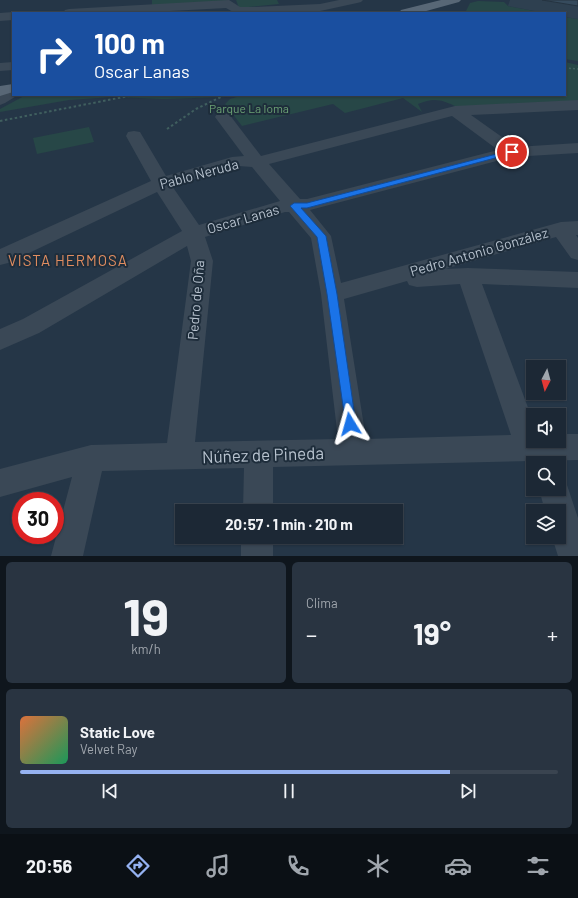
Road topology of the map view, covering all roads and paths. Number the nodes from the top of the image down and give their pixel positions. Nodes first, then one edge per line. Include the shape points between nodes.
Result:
1 (357, 0) edge
2 (454, 0) edge
3 (229, 2) edge
4 (145, 4) edge
5 (325, 7) junction
6 (77, 12) edge
7 (298, 12) edge
8 (409, 12) edge
9 (12, 16) edge
10 (0, 17) edge
11 (12, 66) edge
12 (0, 67) edge
13 (566, 68) edge
14 (578, 69) edge
15 (12, 88) edge
16 (0, 91) edge
17 (12, 93) edge
18 (129, 96) edge
19 (223, 96) edge
20 (0, 100) edge
21 (578, 105) edge
22 (455, 111) junction
23 (223, 117) dead end
24 (0, 121) edge
25 (167, 129) dead end
26 (134, 136) dead end
27 (578, 148) edge
28 (512, 152) junction
29 (257, 162) junction
30 (161, 182) junction
31 (294, 206) junction
32 (569, 228) edge
33 (194, 233) junction
34 (578, 253) edge
35 (0, 258) edge
36 (468, 276) junction
37 (380, 280) junction
38 (578, 280) edge
39 (332, 294) junction
40 (0, 340) edge
41 (578, 447) edge
42 (354, 453) junction
43 (539, 453) edge
44 (260, 454) junction
45 (179, 457) junction
46 (91, 458) junction
47 (0, 483) edge
48 (556, 496) edge
49 (258, 504) edge
50 (257, 544) edge
51 (67, 556) edge
52 (256, 556) edge
53 (574, 556) edge

1 - 5 street
2 - 8 main road
3 - 4 street
3 - 5 street via 237,10 252,11
4 - 6 street
5 - 7 street
9 - 10 street
11 - 12 street
13 - 14 path
15 - 16 main road
17 - 20 street
18 - 24 path
19 - 25 path via 196,109
21 - 22 street, Pablo Neruda
22 - 28 street
22 - 29 street, Pablo Neruda
23 - 29 street
26 - 30 street, Pedro de Oña
27 - 28 street, Oscar Lanas
28 - 31 street, Oscar Lanas via 307,205
29 - 30 street, Pablo Neruda via 238,161
29 - 31 street
30 - 33 street, Pedro de Oña
30 - 35 street, Pablo Neruda
31 - 33 street, Oscar Lanas via 284,206
31 - 39 street via 321,236
32 - 34 street
32 - 37 street, Pedro Antonio González
33 - 40 street, Oscar Lanas via 31,326
33 - 45 street, Pedro de Oña via 202,261
36 - 37 street, Pedro Antonio González
36 - 38 street, Pedro Antonio González
36 - 43 street
37 - 39 street, Pedro Antonio González
39 - 42 street
41 - 43 street, Núñez de Pineda
42 - 43 street, Núñez de Pineda
42 - 44 street, Núñez de Pineda
44 - 45 street, Núñez de Pineda
44 - 49 street
45 - 46 street, Núñez de Pineda
46 - 47 street, Núñez de Pineda
46 - 51 street
48 - 53 street
50 - 52 street

